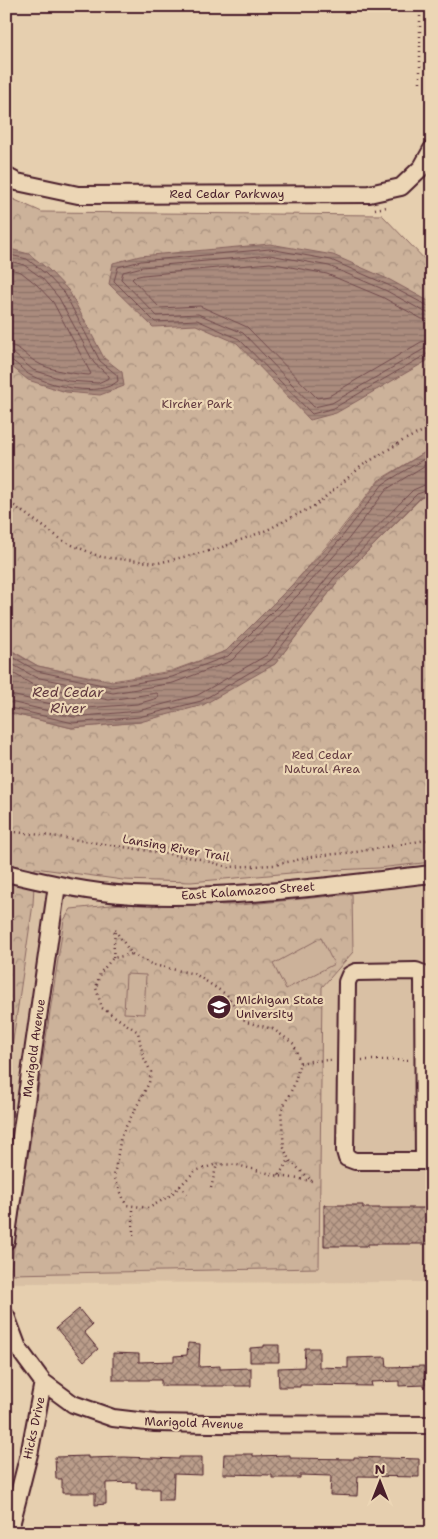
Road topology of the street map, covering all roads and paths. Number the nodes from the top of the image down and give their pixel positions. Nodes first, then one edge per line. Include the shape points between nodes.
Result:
1 (420, 6) edge
2 (420, 87) dead end
3 (432, 149) edge
4 (6, 176) edge
5 (432, 427) edge
6 (6, 500) edge
7 (6, 831) edge
8 (432, 839) edge
9 (6, 872) edge
10 (432, 874) edge
11 (57, 885) junction
12 (132, 954) junction
13 (114, 958) junction
14 (428, 1041) edge
15 (346, 1060) junction
16 (424, 1060) junction
17 (300, 1063) junction
18 (289, 1160) junction
19 (428, 1161) edge
20 (217, 1164) junction
21 (278, 1176) junction
22 (180, 1186) junction
23 (211, 1188) dead end
24 (187, 1194) dead end
25 (133, 1206) junction
26 (133, 1236) dead end
27 (6, 1241) edge
28 (6, 1316) edge
29 (42, 1382) junction
30 (432, 1424) edge
31 (9, 1533) edge

1 - 2 path
3 - 4 street, Red Cedar Parkway via 422,167 401,187 369,194 78,194 17,182
5 - 6 path via 363,465 316,505 267,530 217,549 158,563 101,557 65,542
7 - 8 path, Lansing River Trail via 59,836 200,859 228,867 274,864
9 - 11 street, East Kalamazoo Street
10 - 11 street, East Kalamazoo Street via 210,896 132,895
11 - 27 street, Marigold Avenue
12 - 13 path
12 - 13 path via 115,930
12 - 17 path via 153,965 195,974 227,995 246,1022 273,1029 294,1044
13 - 25 path via 100,973 96,988 102,1008 138,1032 143,1056 151,1072 149,1083 121,1136 114,1176 126,1205
14 - 15 street via 421,973 356,972 347,982
14 - 16 street
15 - 16 path
15 - 17 path
15 - 19 street via 347,1158 354,1161
16 - 19 street
17 - 18 path via 294,1085 281,1111 284,1148
18 - 21 path
18 - 21 path via 312,1181
20 - 21 path via 237,1165
20 - 22 path via 195,1171
20 - 23 path
22 - 24 path
22 - 25 path via 149,1208
25 - 26 path
28 - 29 street, Marigold Avenue via 18,1348
29 - 30 street, Marigold Avenue via 73,1404 114,1418 147,1422
29 - 31 street, Hicks Drive via 30,1450

